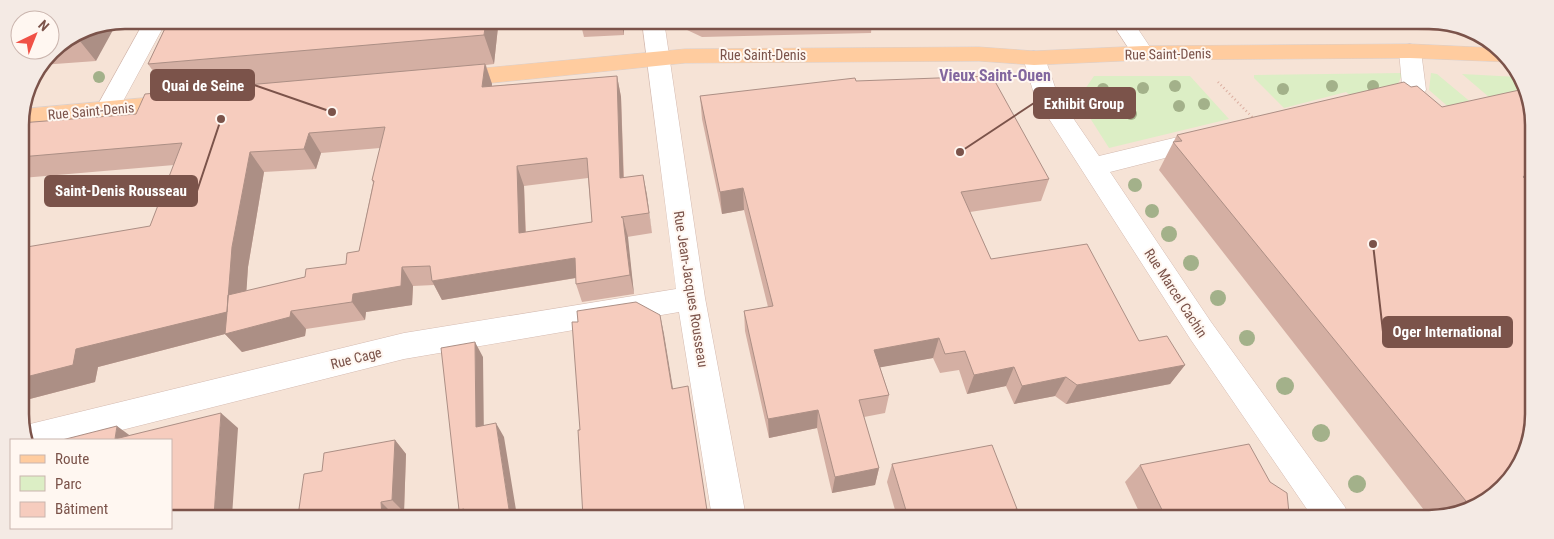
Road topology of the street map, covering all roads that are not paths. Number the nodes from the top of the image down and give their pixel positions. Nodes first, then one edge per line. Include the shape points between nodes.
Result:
1 (151, 29) edge
2 (654, 29) edge
3 (1127, 29) edge
4 (1410, 51) junction
5 (1143, 53) junction
6 (1495, 55) edge
7 (1034, 58) junction
8 (658, 60) junction
9 (432, 80) edge
10 (195, 102) edge
11 (1357, 104) edge
12 (106, 110) junction
13 (29, 116) edge
14 (1262, 126) edge
15 (1093, 167) junction
16 (691, 298) junction
17 (32, 438) edge
18 (728, 510) edge
19 (1327, 510) edge

1 - 12 street
2 - 8 street, Rue Jean-Jacques Rousseau
3 - 5 street
4 - 5 main road, Rue Saint-Denis
4 - 6 main road, Rue Saint-Denis
4 - 11 street via 1414,90
5 - 7 main road, Rue Saint-Denis
7 - 8 main road, Rue Saint-Denis via 979,54 685,56
7 - 15 street, Rue Marcel Cachin via 1047,96
8 - 9 main road, Rue Saint-Denis
8 - 16 street, Rue Jean-Jacques Rousseau
10 - 12 main road, Rue Saint-Denis
12 - 13 main road, Rue Saint-Denis
14 - 15 street
15 - 19 street, Rue Marcel Cachin via 1200,331
16 - 17 street, Rue Cage via 404,346
16 - 18 street, Rue Jean-Jacques Rousseau

